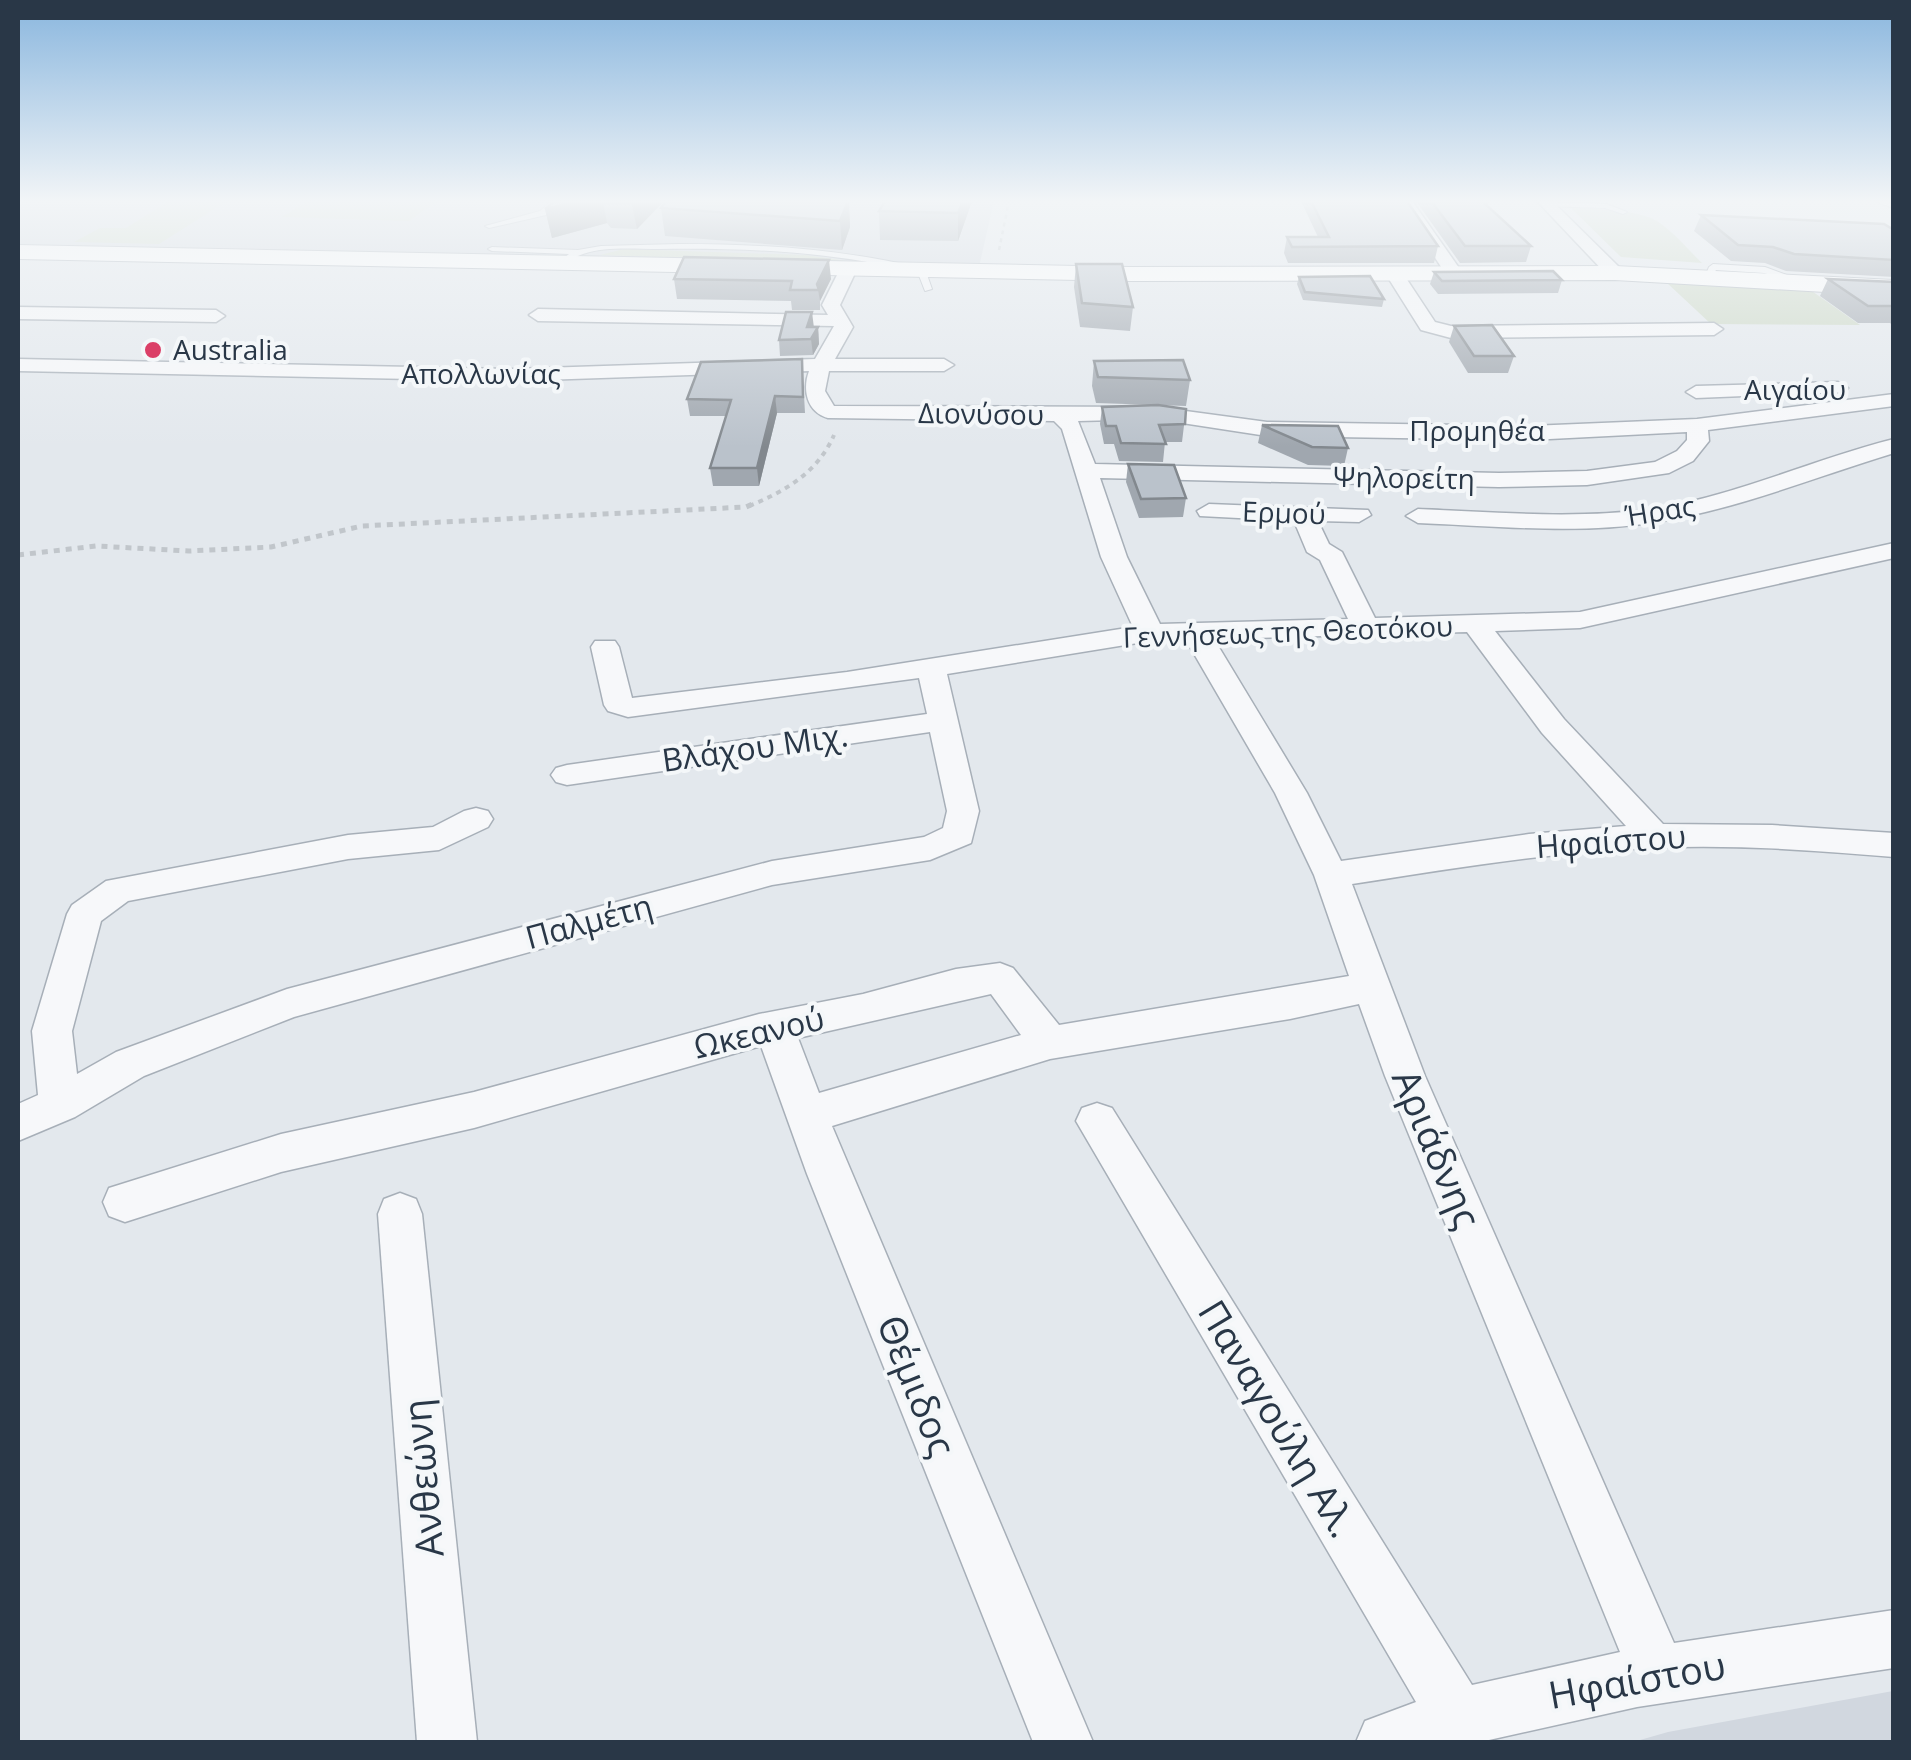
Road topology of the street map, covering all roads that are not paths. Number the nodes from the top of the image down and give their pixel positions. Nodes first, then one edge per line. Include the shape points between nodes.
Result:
1 (841, 283) edge
2 (1401, 283) edge
3 (1819, 283) edge
4 (1894, 288) edge
5 (18, 313) edge
6 (538, 314) dead end
7 (216, 316) dead end
8 (841, 320) junction
9 (1714, 329) dead end
10 (18, 365) edge
11 (818, 365) junction
12 (944, 365) dead end
13 (1696, 392) dead end
14 (1894, 396) edge
15 (1060, 415) junction
16 (1697, 426) junction
17 (1894, 446) edge
18 (1084, 472) junction
19 (1209, 511) dead end
20 (1303, 514) junction
21 (1359, 516) dead end
22 (1418, 516) dead end
23 (1894, 550) edge
24 (1476, 625) junction
25 (1366, 627) junction
26 (1150, 633) junction
27 (1196, 633) junction
28 (605, 647) dead end
29 (930, 666) junction
30 (943, 720) junction
31 (567, 775) dead end
32 (476, 819) dead end
33 (1654, 836) junction
34 (1894, 844) edge
35 (1331, 875) junction
36 (1372, 986) junction
37 (774, 1028) junction
38 (1050, 1043) junction
39 (63, 1102) junction
40 (807, 1116) junction
41 (1097, 1121) dead end
42 (18, 1122) edge
43 (125, 1202) dead end
44 (400, 1214) dead end
45 (1894, 1639) edge
46 (1658, 1675) junction
47 (1457, 1716) junction
48 (447, 1742) edge
49 (1063, 1742) edge
50 (1386, 1742) edge

1 - 8 street via 830,305
2 - 9 street via 1428,326 1450,332
3 - 4 main road
5 - 7 street
6 - 8 street
8 - 11 street via 841,334
10 - 11 street, Απολλωνίας via 512,375
11 - 12 street, Απολλωνίας
11 - 15 street, Διονύσου via 816,394 828,412
13 - 14 street, Αιγαίου via 1810,387
14 - 16 street, Προμηθέα
15 - 16 street, Προμηθέα via 1156,413 1312,431
15 - 18 street, Διονύσου via 1072,427
16 - 18 street, Ψηλορείτη via 1698,441 1675,462 1611,477
17 - 22 street, Ήρας via 1654,516
18 - 26 street, Διονύσου
19 - 20 street, Ερμού
20 - 21 street, Ερμού
20 - 25 street via 1320,552 1330,552
23 - 24 street, Γεννήσεως της Θεοτόκου via 1580,620
24 - 25 street, Γεννήσεως της Θεοτόκου
24 - 33 street via 1553,726
25 - 27 street, Γεννήσεως της Θεοτόκου
26 - 27 street, Γεννήσεως της Θεοτόκου
26 - 29 street, Γεννήσεως της Θεοτόκου
27 - 35 street, Αριάδνης via 1291,793
28 - 29 street, Γεννήσεως της Θεοτόκου via 619,704 628,708
29 - 30 street, Παλμέτη
30 - 31 street, Βλάχου Μιχ.
30 - 39 street, Παλμέτη via 962,811 958,835 930,848 772,872 287,1004 130,1064
32 - 39 street via 439,838 348,847 137,886 94,905 85,914 52,1031
33 - 34 street, Ηφαίστου
33 - 35 street, Ηφαίστου
35 - 36 street, Αριάδνης
36 - 38 street
36 - 46 street, Αριάδνης
37 - 38 street, Ωκεανού via 1000,978
37 - 40 street, Θέμιδος
37 - 43 street, Ωκεανού via 474,1110 280,1154
38 - 40 street
39 - 42 street
40 - 49 street, Θέμιδος
41 - 47 street, Παναγούλη Αλ.
44 - 48 street, Ανθεώνη
45 - 46 street, Ηφαίστου
46 - 47 street, Ηφαίστου
47 - 50 street, Ηφαίστου

